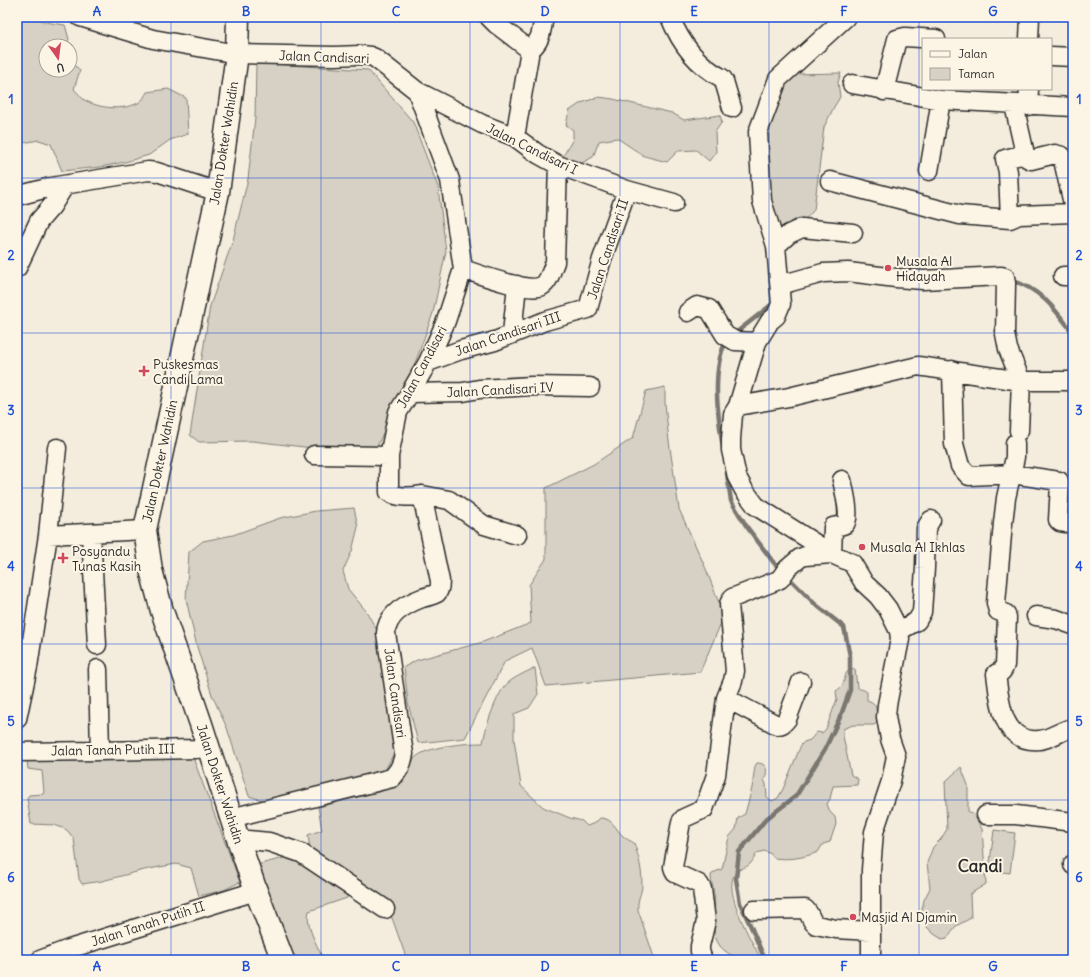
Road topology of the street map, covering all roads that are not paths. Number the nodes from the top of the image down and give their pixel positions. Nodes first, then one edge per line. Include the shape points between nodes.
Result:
1 (80, 17) edge
2 (238, 17) edge
3 (489, 17) edge
4 (544, 17) edge
5 (670, 17) edge
6 (846, 17) edge
7 (1030, 17) edge
8 (926, 38) edge
9 (1030, 38) edge
10 (530, 50) junction
11 (237, 54) junction
12 (1052, 56) edge
13 (1073, 57) edge
14 (852, 84) dead end
15 (417, 91) junction
16 (884, 91) junction
17 (941, 100) junction
18 (1024, 100) edge
19 (1073, 107) edge
20 (732, 108) dead end
21 (515, 137) junction
22 (1025, 154) junction
23 (558, 164) junction
24 (929, 171) dead end
25 (830, 181) dead end
26 (65, 185) junction
27 (627, 190) junction
28 (218, 192) junction
29 (17, 196) edge
30 (674, 203) dead end
31 (1073, 204) edge
32 (1073, 213) edge
33 (1010, 218) junction
34 (853, 233) dead end
35 (776, 246) junction
36 (19, 262) edge
37 (464, 269) junction
38 (517, 285) junction
39 (779, 298) junction
40 (588, 309) joint
41 (688, 312) dead end
42 (512, 334) junction
43 (757, 342) junction
44 (428, 362) junction
45 (952, 370) junction
46 (1021, 381) junction
47 (1073, 381) edge
48 (590, 387) dead end
49 (410, 394) junction
50 (738, 406) junction
51 (57, 448) dead end
52 (314, 455) dead end
53 (389, 456) junction
54 (1012, 474) junction
55 (842, 480) dead end
56 (422, 495) junction
57 (931, 520) dead end
58 (1073, 524) edge
59 (145, 530) junction
60 (91, 532) junction
61 (48, 535) junction
62 (517, 535) dead end
63 (832, 554) junction
64 (1036, 616) dead end
65 (1073, 624) edge
66 (899, 631) junction
67 (97, 645) dead end
68 (98, 669) dead end
69 (801, 682) dead end
70 (726, 698) junction
71 (18, 713) edge
72 (1073, 728) edge
73 (208, 747) junction
74 (100, 751) junction
75 (17, 752) edge
76 (986, 814) dead end
77 (231, 818) junction
78 (1073, 822) edge
79 (238, 839) junction
80 (256, 891) junction
81 (385, 909) dead end
82 (754, 910) dead end
83 (871, 931) junction
84 (40, 960) edge
85 (283, 960) edge
86 (703, 960) edge
87 (871, 960) edge

1 - 11 street, Jalan Candisari via 153,39
2 - 11 highway, Jalan Dokter Wahidin
3 - 10 street
4 - 10 street via 538,42
5 - 20 street via 694,58 724,81
6 - 35 street via 778,79 758,132 762,201
7 - 9 street
8 - 16 street via 905,36 897,39
10 - 21 street
11 - 15 street, Jalan Candisari via 370,56
11 - 28 highway, Jalan Dokter Wahidin
12 - 13 street
14 - 16 street
15 - 21 street, Jalan Candisari I via 482,124
15 - 37 street, Jalan Candisari via 450,180
16 - 17 street
17 - 18 street
17 - 24 street
18 - 19 street
18 - 22 street
21 - 23 street, Jalan Candisari I via 538,154
22 - 31 street via 1031,160 1055,154 1062,156
22 - 33 street via 1005,159
23 - 27 street, Jalan Candisari I
23 - 38 street via 555,262 552,272 542,286 534,289
25 - 33 street via 960,215
26 - 28 street via 152,171
26 - 29 street
26 - 36 street via 39,221
27 - 30 street, Jalan Candisari I
27 - 40 street, Jalan Candisari II via 602,259
28 - 59 highway, Jalan Dokter Wahidin
32 - 33 street via 1019,215
34 - 35 street via 802,228 789,234
35 - 39 street
37 - 38 street
37 - 44 street, Jalan Candisari
38 - 42 street
39 - 43 street via 770,321
39 - 46 street via 823,273 848,272 923,280 1001,276 1006,280 1005,334
40 - 42 street, Jalan Candisari III via 545,320
41 - 43 street via 697,306 709,309 730,338
42 - 44 street, Jalan Candisari III
43 - 50 street
44 - 49 street, Jalan Candisari
45 - 46 street
45 - 50 street via 918,366
45 - 54 street via 953,439 961,468 969,476
46 - 47 street
46 - 54 street
48 - 49 street, Jalan Candisari IV via 532,386
49 - 53 street, Jalan Candisari via 398,412
50 - 63 street via 733,414 731,439 737,478 744,490 756,506
51 - 61 street
52 - 53 street
53 - 56 street, Jalan Candisari via 390,492
54 - 58 street via 1059,481 1058,520
54 - 72 street via 1006,498 996,607 1007,617 1005,665 1003,671 996,674 1004,716 1009,729 1025,740 1039,740
55 - 63 street via 848,514 846,524 833,527
56 - 62 street via 449,500 484,525
56 - 77 street, Jalan Candisari via 440,587 437,593 401,608 386,626 404,754 399,771 392,778
57 - 66 street via 926,528 922,612 917,621
59 - 60 street
59 - 73 highway, Jalan Dokter Wahidin via 156,592
60 - 61 street
60 - 67 street
61 - 71 street via 28,667
63 - 66 street via 852,563 864,583 888,609
63 - 70 street via 805,556 770,583 732,598 729,604 735,671
64 - 65 street
66 - 83 street via 900,639 886,717 896,756 891,781 874,832
68 - 74 street
69 - 70 street via 787,719 781,725
70 - 86 street via 716,775 704,809 682,820 673,867 675,873 699,884 702,889 706,921 700,946
73 - 74 street, Jalan Tanah Putih III
73 - 77 highway, Jalan Dokter Wahidin
74 - 75 street, Jalan Tanah Putih III
76 - 78 street
77 - 79 highway, Jalan Dokter Wahidin
79 - 80 highway, Jalan Dokter Wahidin
79 - 81 street via 269,842 301,853
80 - 84 street, Jalan Tanah Putih II
80 - 85 highway, Jalan Dokter Wahidin
82 - 83 street via 805,909 816,925
83 - 87 street

